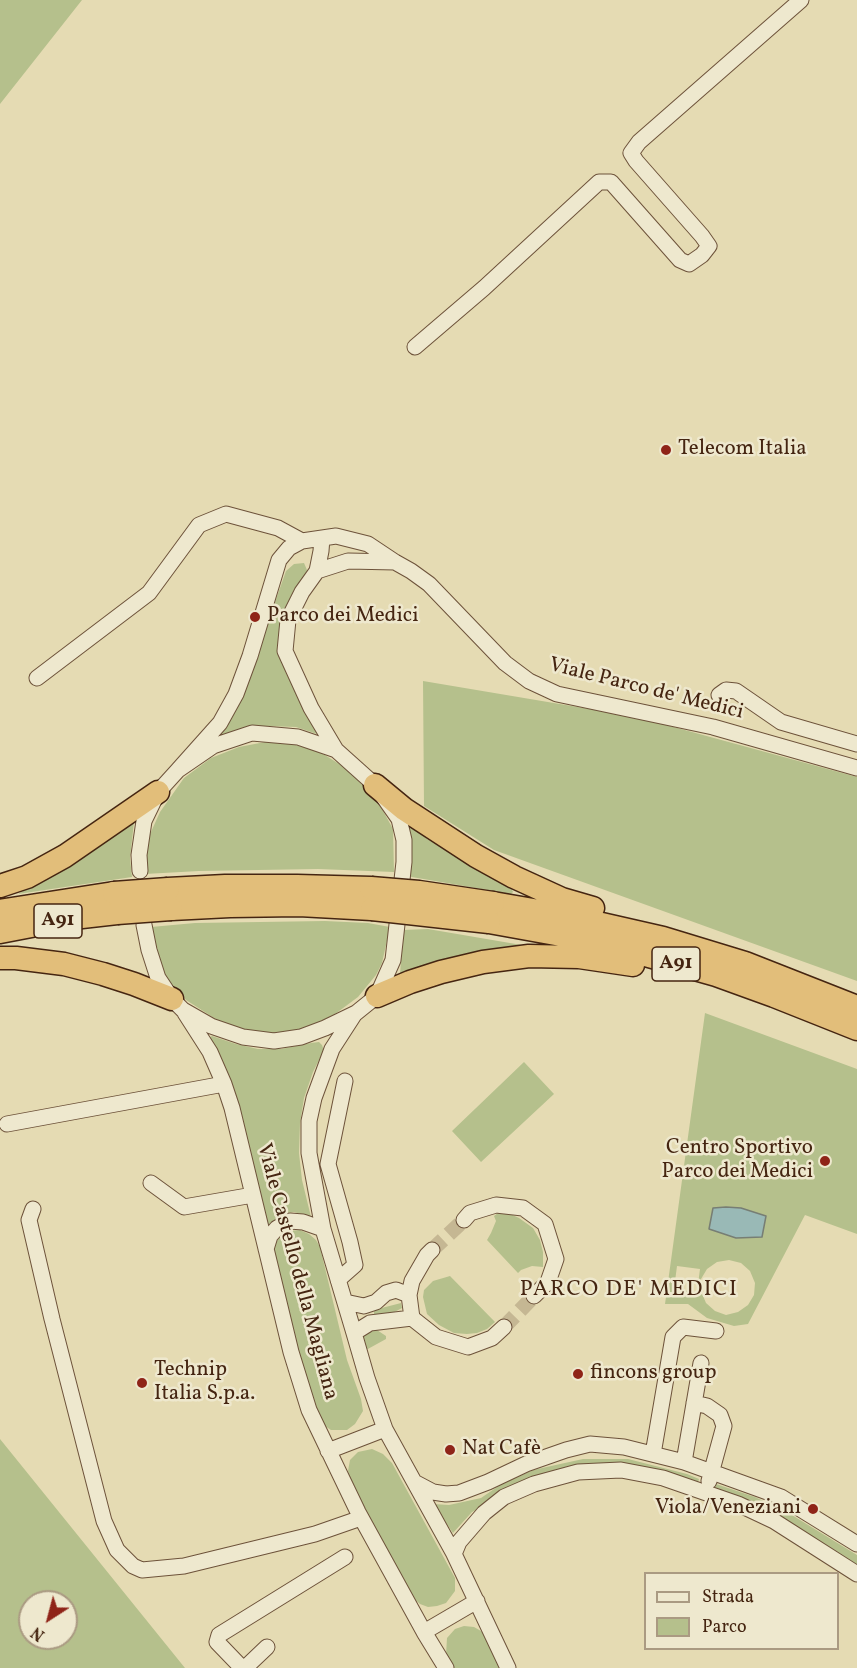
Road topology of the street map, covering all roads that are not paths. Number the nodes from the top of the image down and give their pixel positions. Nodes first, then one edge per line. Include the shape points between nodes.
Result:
1 (801, 0) edge
2 (415, 347) dead end
3 (322, 538) junction
4 (302, 541) junction
5 (395, 562) junction
6 (317, 571) junction
7 (37, 678) dead end
8 (719, 695) dead end
9 (857, 744) edge
10 (336, 750) junction
11 (857, 768) edge
12 (178, 770) junction
13 (375, 785) junction
14 (158, 792) junction
15 (140, 871) dead end
16 (0, 886) edge
17 (115, 903) junction
18 (0, 911) edge
19 (491, 912) junction
20 (144, 925) dead end
21 (0, 932) edge
22 (663, 938) junction
23 (0, 958) edge
24 (716, 975) junction
25 (377, 996) junction
26 (177, 1005) junction
27 (857, 1006) edge
28 (356, 1013) junction
29 (857, 1029) edge
30 (345, 1081) dead end
31 (224, 1084) junction
32 (7, 1124) dead end
33 (151, 1183) dead end
34 (253, 1195) junction
35 (33, 1209) dead end
36 (464, 1220) tunnel mouth
37 (323, 1229) junction
38 (266, 1249) junction
39 (432, 1250) tunnel mouth
40 (338, 1280) junction
41 (409, 1295) junction
42 (534, 1296) tunnel mouth
43 (345, 1302) junction
44 (412, 1318) junction
45 (504, 1327) tunnel mouth
46 (716, 1331) dead end
47 (354, 1333) junction
48 (701, 1363) dead end
49 (694, 1403) junction
50 (385, 1429) junction
51 (328, 1451) junction
52 (652, 1454) junction
53 (684, 1462) junction
54 (712, 1471) junction
55 (416, 1483) junction
56 (705, 1492) junction
57 (361, 1518) junction
58 (857, 1544) edge
59 (454, 1554) junction
60 (345, 1557) dead end
61 (857, 1574) edge
62 (477, 1601) junction
63 (424, 1632) junction
64 (267, 1647) dead end
65 (243, 1668) edge
66 (446, 1668) edge
67 (508, 1668) edge

1 - 2 street via 639,142 632,153 709,246 702,255 689,264 680,260 611,182 599,182
3 - 4 street, Viale Parco de' Medici
3 - 5 street, Viale Parco de' Medici via 336,536 368,544
3 - 6 street
4 - 7 street via 278,528 226,514 199,525 149,593
4 - 12 street via 279,560 236,694 220,723
5 - 6 street via 348,561
5 - 11 street, Viale Parco de' Medici via 429,584 505,663 529,681 557,694 713,726
6 - 10 street via 288,620 285,651 310,708
8 - 9 street via 726,690 736,691 781,722
10 - 12 street via 298,737 252,733 213,746
10 - 13 street
12 - 14 street
13 - 22 highway via 438,832 514,877 562,899 641,923
13 - 25 street via 399,819 404,840 393,960
14 - 15 street via 144,821
14 - 16 highway via 65,856 27,877
17 - 18 highway, A91
17 - 19 highway, A91, bridge via 170,899 230,906 299,905 372,899
17 - 21 highway, A91 via 73,918
19 - 22 highway, A91 via 562,915
19 - 24 highway, A91 via 561,935
20 - 26 street, Viale Castello della Magliana via 158,978
22 - 27 highway, A91 via 745,963
23 - 26 highway via 74,967 134,984
24 - 25 highway via 689,976 579,957 529,956 441,972
24 - 29 highway, A91
25 - 28 street
26 - 28 street via 211,1026 243,1037 274,1041 301,1037
26 - 31 street, Viale Castello della Magliana via 210,1052
28 - 37 street, Viale Castello della Magliana via 332,1049 309,1121 309,1153
30 - 40 street via 327,1164 355,1265
31 - 32 street
31 - 34 street, Viale Castello della Magliana
33 - 34 street via 184,1207
34 - 38 street, Viale Castello della Magliana
35 - 57 street via 29,1221 104,1521 117,1550 133,1566 142,1570 184,1566 315,1534
36 - 42 street via 470,1213 493,1205 523,1208 545,1224 556,1259 548,1282
37 - 38 street via 290,1221 270,1236
37 - 40 street, Viale Castello della Magliana
38 - 51 street, Viale Castello della Magliana via 291,1352 309,1410
39 - 41 street via 412,1281
40 - 43 street, Viale Castello della Magliana
41 - 43 street via 396,1290 364,1306
41 - 44 street
43 - 47 street, Viale Castello della Magliana
44 - 45 street via 436,1337 468,1347 492,1338
44 - 47 street via 370,1323
46 - 52 street via 683,1327 673,1337
47 - 50 street, Viale Castello della Magliana
48 - 49 street
49 - 53 street
49 - 54 street via 720,1415 724,1426
50 - 51 street
50 - 55 street, Viale Castello della Magliana
51 - 57 street, Viale Castello della Magliana
52 - 53 street
52 - 55 street via 590,1444 526,1464 459,1493 433,1492
53 - 54 street
54 - 56 street
54 - 58 street via 781,1497
55 - 59 street, Viale Castello della Magliana
56 - 59 street via 621,1470 578,1472 504,1497 484,1512
56 - 61 street via 774,1521
57 - 63 street, Viale Castello della Magliana
59 - 62 street, Viale Castello della Magliana
60 - 65 street via 219,1635 217,1642
62 - 63 street
62 - 67 street, Viale Castello della Magliana
63 - 66 street, Viale Castello della Magliana
64 - 65 street

